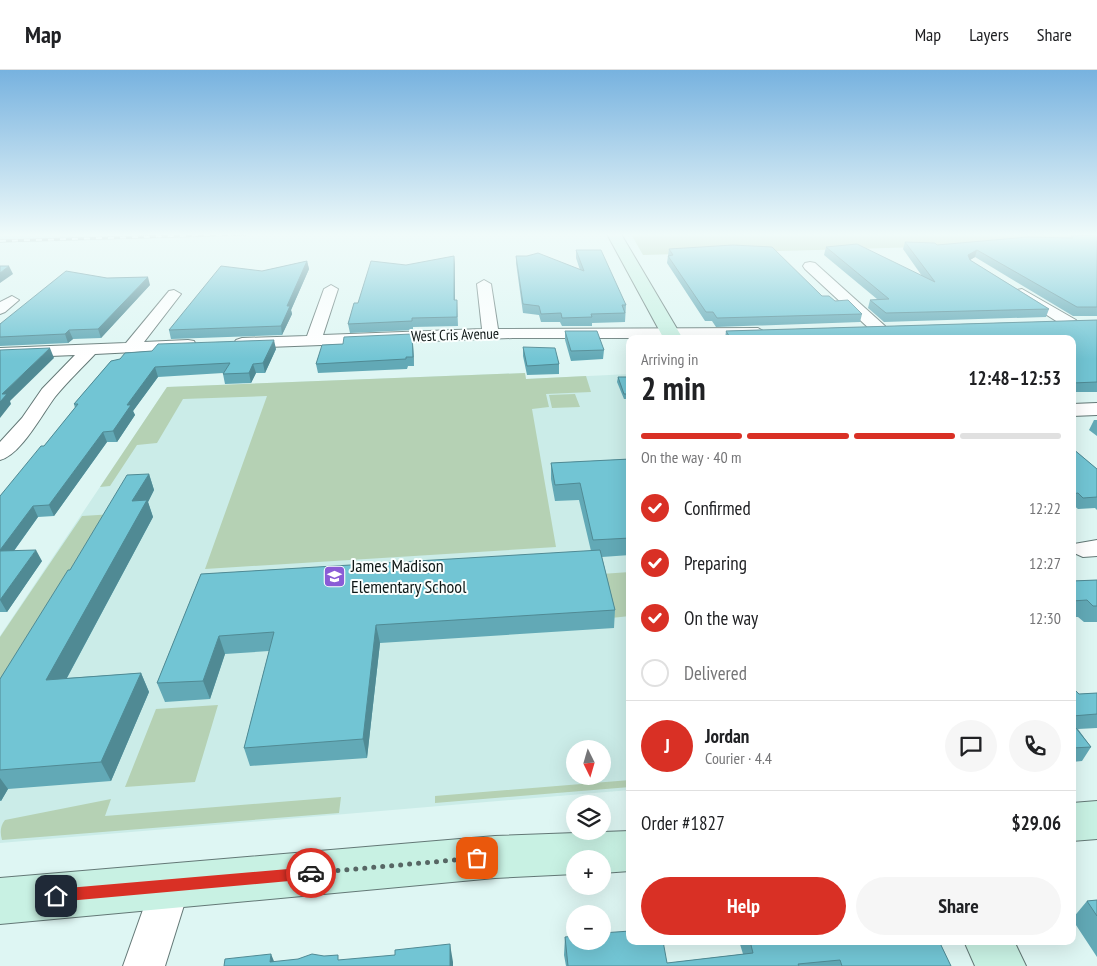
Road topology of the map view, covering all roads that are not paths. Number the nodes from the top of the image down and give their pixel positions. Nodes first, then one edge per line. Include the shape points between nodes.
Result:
1 (638, 276) edge
2 (821, 276) edge
3 (1006, 283) edge
4 (484, 284) dead end
5 (331, 289) dead end
6 (174, 294) dead end
7 (1088, 322) edge
8 (1070, 323) junction
9 (1041, 324) edge
10 (898, 328) edge
11 (859, 329) edge
12 (878, 329) junction
13 (773, 332) edge
14 (491, 334) junction
15 (626, 335) edge
16 (672, 335) edge
17 (698, 335) edge
18 (313, 341) junction
19 (226, 344) edge
20 (207, 345) edge
21 (130, 348) junction
22 (90, 349) junction
23 (0, 353) edge
24 (1097, 409) edge
25 (1076, 410) edge
26 (3, 449) edge
27 (1097, 820) edge
28 (1076, 822) edge
29 (626, 851) edge
30 (170, 886) junction
31 (0, 901) edge
32 (990, 945) edge
33 (144, 966) edge
34 (1001, 966) edge

1 - 16 street
2 - 12 street
3 - 8 street
4 - 14 street
5 - 18 street
6 - 21 street
7 - 8 street
8 - 9 street
10 - 12 street
11 - 12 street
13 - 17 street, West Cris Avenue
14 - 15 street, West Cris Avenue
14 - 18 street, West Cris Avenue
18 - 19 street, West Cris Avenue
20 - 21 street
21 - 22 street
22 - 23 street
22 - 26 street via 48,393 29,422
24 - 25 street
27 - 28 street
29 - 30 street via 495,857
30 - 31 street
30 - 33 street
32 - 34 street

